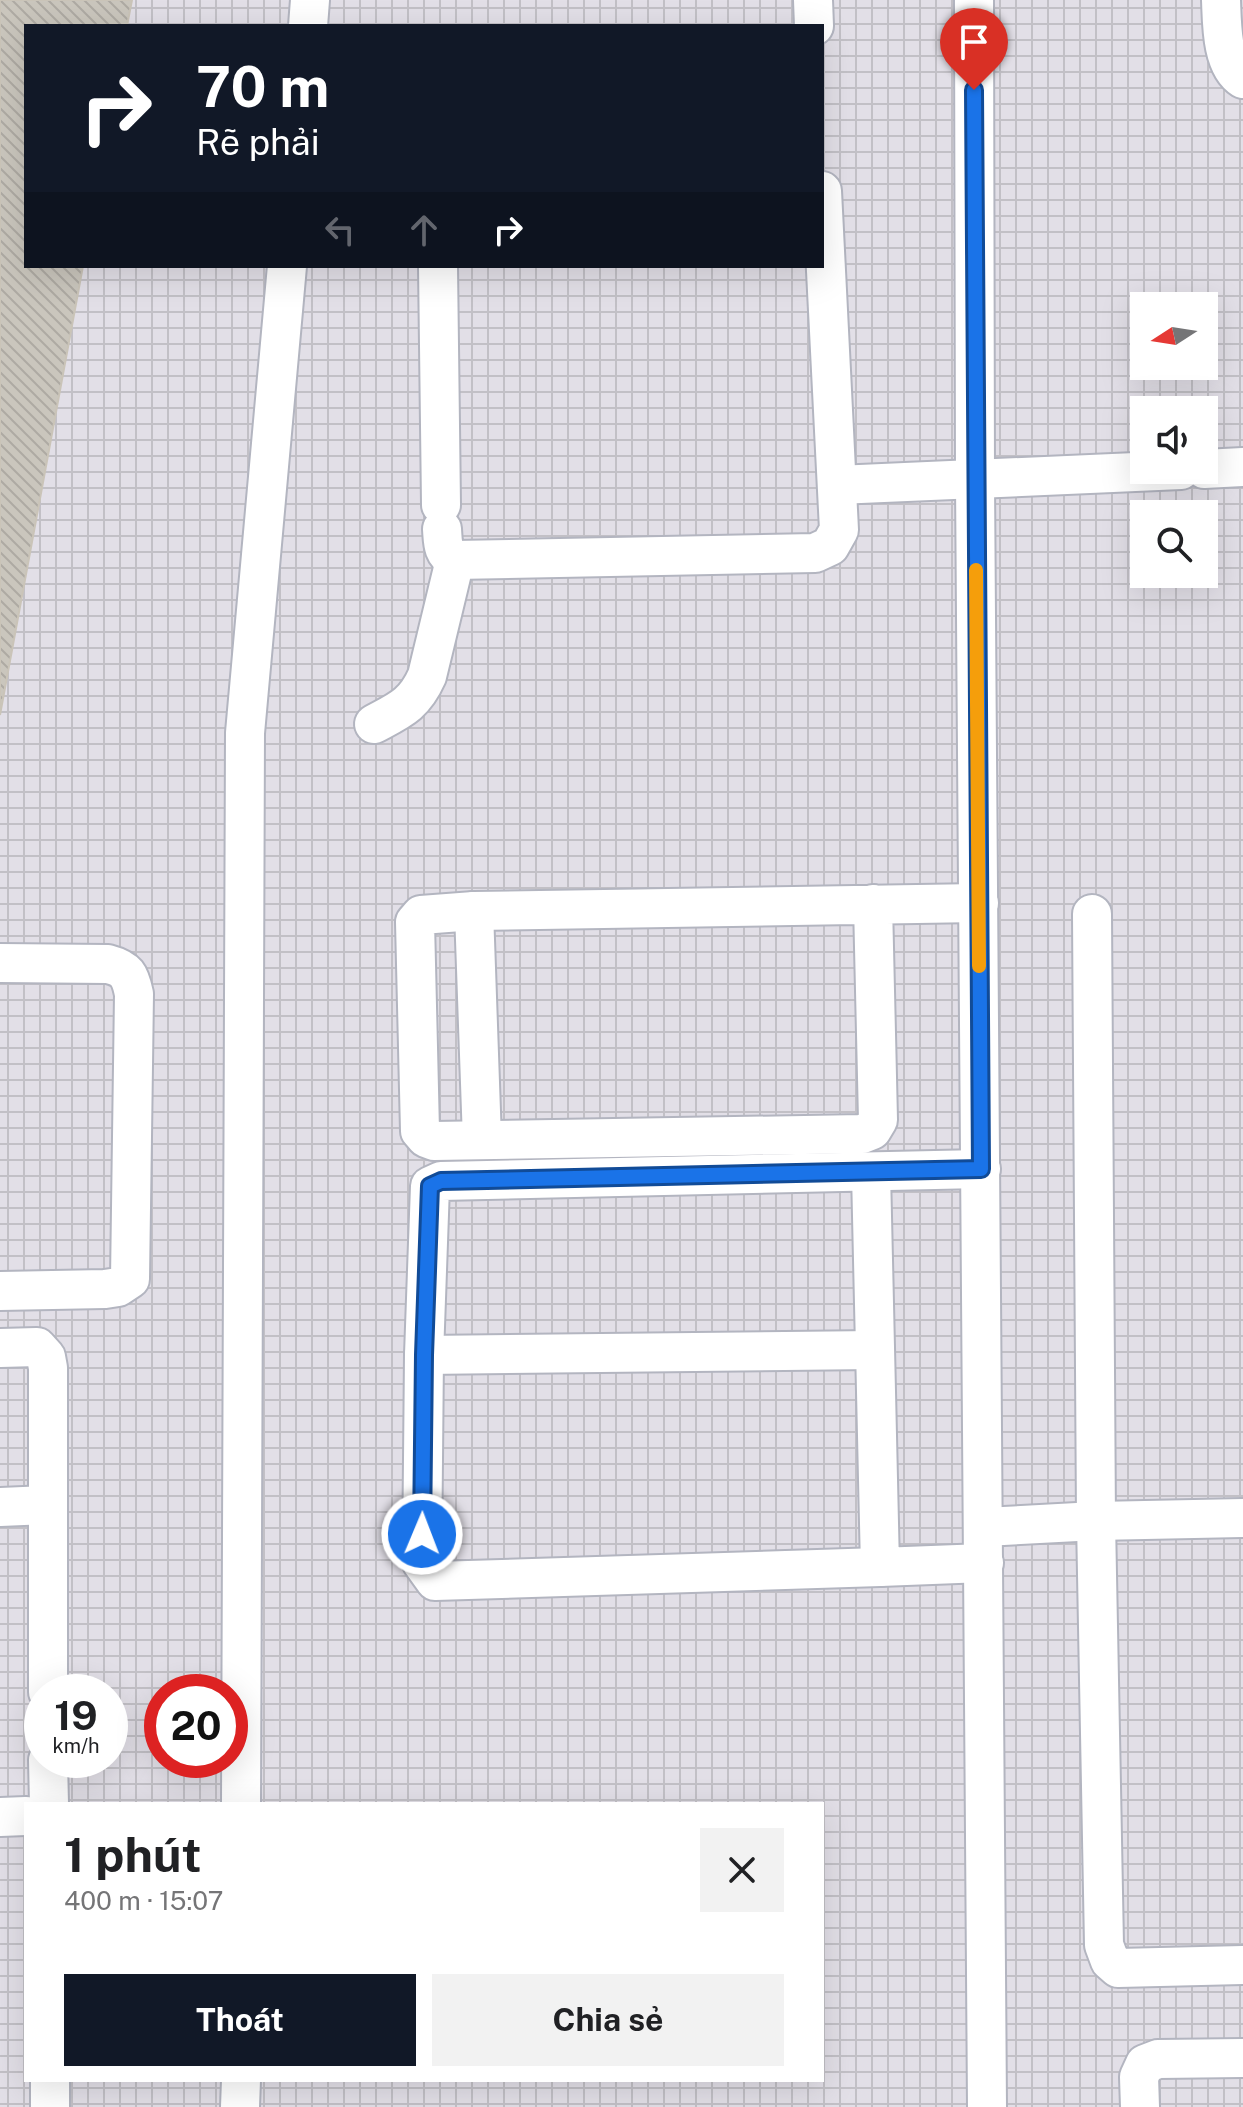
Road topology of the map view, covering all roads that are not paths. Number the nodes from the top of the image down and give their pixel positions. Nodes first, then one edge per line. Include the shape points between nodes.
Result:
1 (310, 0) edge
2 (813, 0) edge
3 (974, 0) edge
4 (1221, 0) edge
5 (308, 24) edge
6 (814, 24) edge
7 (1243, 79) edge
8 (824, 230) edge
9 (287, 268) edge
10 (438, 268) edge
11 (1243, 467) edge
12 (1218, 468) edge
13 (1130, 473) edge
14 (975, 481) junction
15 (837, 485) junction
16 (446, 531) junction
17 (374, 724) dead end
18 (979, 903) junction
19 (873, 904) junction
20 (474, 911) junction
21 (1092, 914) dead end
22 (0, 963) edge
23 (482, 1140) junction
24 (981, 1169) junction
25 (871, 1172) junction
26 (0, 1291) edge
27 (0, 1348) edge
28 (875, 1350) junction
29 (424, 1355) junction
30 (47, 1505) junction
31 (0, 1507) edge
32 (1243, 1518) edge
33 (1096, 1521) junction
34 (984, 1545) junction
35 (880, 1567) junction
36 (48, 1674) edge
37 (48, 1778) edge
38 (49, 1802) edge
39 (241, 1802) edge
40 (24, 1816) edge
41 (0, 1817) edge
42 (1243, 1965) edge
43 (1243, 2058) edge
44 (50, 2082) edge
45 (241, 2082) edge
46 (50, 2107) edge
47 (240, 2107) edge
48 (987, 2107) edge
49 (1140, 2107) edge

1 - 5 street
2 - 6 street
3 - 14 street
4 - 7 street via 1222,37 1236,74
8 - 15 street
9 - 39 street via 245,733
10 - 16 street
11 - 12 street
13 - 14 street
14 - 15 street
14 - 18 street
15 - 16 street via 839,530 830,546 815,553
16 - 17 street via 427,676 409,705
18 - 19 street
18 - 24 street
19 - 20 street
19 - 23 street via 878,1120 872,1130
20 - 23 street
20 - 23 street via 421,915 415,922 420,1131 434,1141
21 - 33 street
22 - 26 street via 108,964 123,968 134,994 130,1279 105,1289
24 - 25 street
24 - 34 street
25 - 28 street
25 - 29 street via 441,1181 430,1186 428,1199
27 - 30 street via 37,1347 46,1357
28 - 29 street
28 - 35 street
29 - 35 street via 422,1563 435,1581
30 - 31 street
30 - 36 street
32 - 33 street
33 - 34 street
33 - 42 street via 1104,1945 1118,1968
34 - 35 street
34 - 48 street
37 - 38 street
40 - 41 street
43 - 49 street via 1158,2059 1145,2064 1139,2077
44 - 46 street
45 - 47 street

